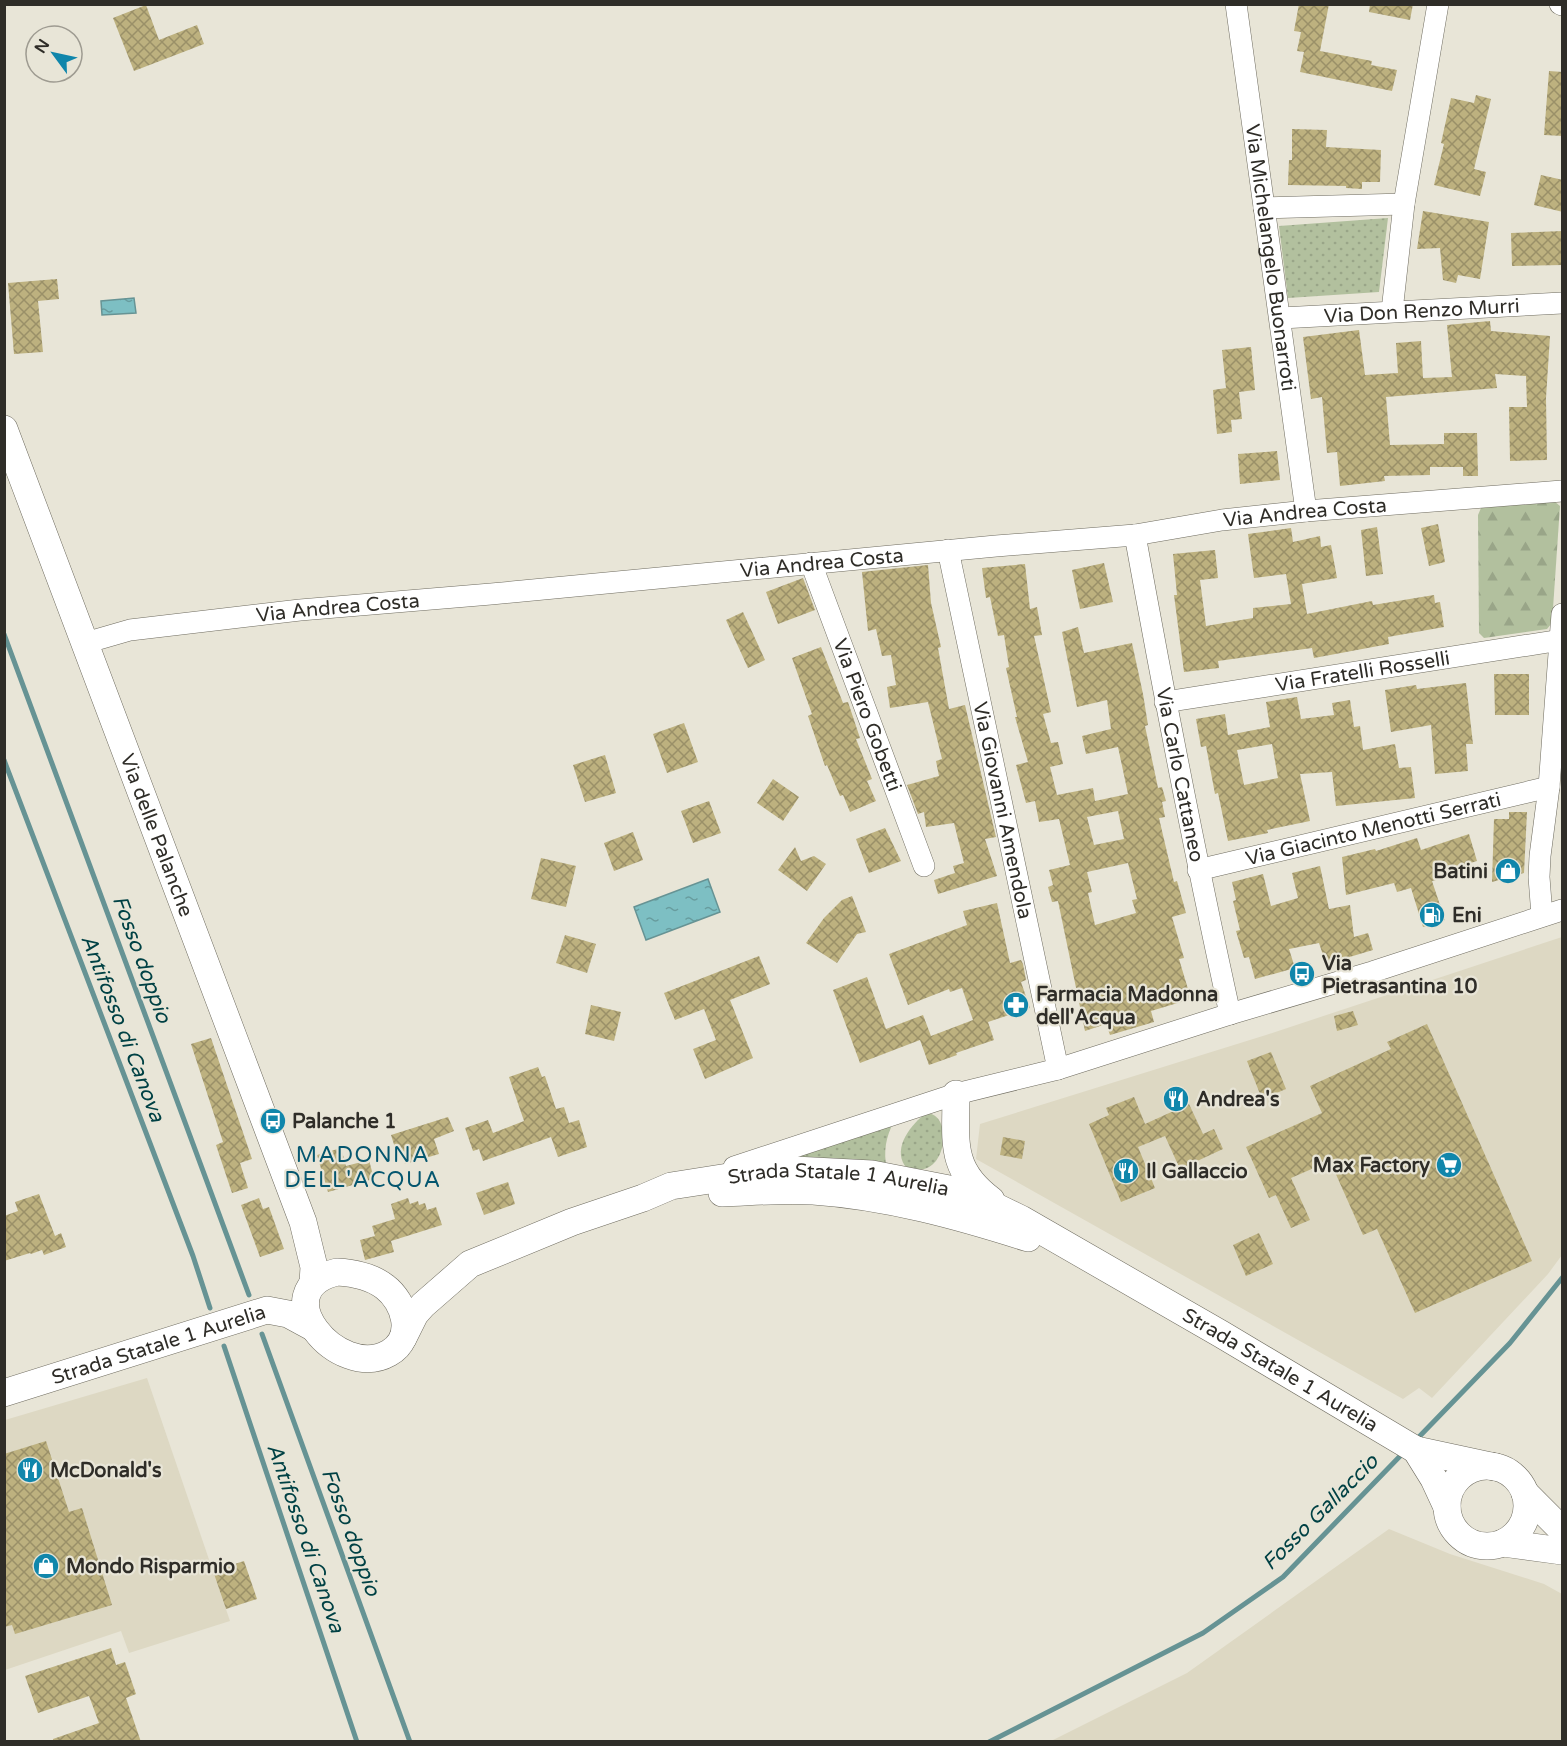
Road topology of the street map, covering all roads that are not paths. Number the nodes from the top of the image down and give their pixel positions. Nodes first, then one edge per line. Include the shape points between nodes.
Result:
1 (1236, 4) edge
2 (1438, 4) edge
3 (1404, 204) junction
4 (1264, 208) junction
5 (1563, 303) edge
6 (1392, 310) junction
7 (1281, 318) junction
8 (4, 429) edge
9 (1563, 491) edge
10 (1306, 511) junction
11 (1135, 535) junction
12 (948, 550) junction
13 (811, 563) junction
14 (1563, 614) edge
15 (1560, 640) junction
16 (85, 643) junction
17 (1165, 702) junction
18 (1549, 787) junction
19 (924, 866) dead end
20 (1198, 870) junction
21 (1563, 910) edge
22 (1542, 916) junction
23 (1230, 1014) junction
24 (1058, 1069) junction
25 (956, 1094) junction
26 (682, 1184) junction
27 (1010, 1214) junction
28 (584, 1218) junction
29 (309, 1241) junction
30 (1084, 1256) junction
31 (470, 1264) junction
32 (345, 1272) junction
33 (311, 1286) junction
34 (384, 1286) junction
35 (267, 1310) junction
36 (312, 1327) junction
37 (403, 1338) junction
38 (4, 1394) edge
39 (1416, 1450) junction
40 (1495, 1467) junction
41 (1525, 1493) junction
42 (1447, 1506) junction
43 (1563, 1530) edge
44 (1503, 1543) junction
45 (1563, 1551) edge

1 - 4 street, Via Michelangelo Buonarroti
2 - 3 street
3 - 4 street
3 - 6 street
4 - 7 street, Via Michelangelo Buonarroti
5 - 6 street, Via Don Renzo Murri
6 - 7 street, Via Don Renzo Murri
7 - 10 street, Via Michelangelo Buonarroti
8 - 16 main road, Via delle Palanche
9 - 10 street, Via Andrea Costa
10 - 11 street, Via Andrea Costa
11 - 12 street, Via Andrea Costa
11 - 17 street, Via Carlo Cattaneo
12 - 13 street, Via Andrea Costa
12 - 24 street, Via Giovanni Amendola
13 - 16 street, Via Andrea Costa via 300,610 130,630
13 - 19 street, Via Piero Gobetti
14 - 15 street
15 - 17 street, Via Fratelli Rosselli
15 - 18 street
16 - 29 main road, Via delle Palanche
17 - 20 street, Via Carlo Cattaneo
18 - 20 street, Via Giacinto Menotti Serrati
18 - 22 street via 1540,856
20 - 23 street, Via Carlo Cattaneo
21 - 22 street
22 - 23 street
23 - 24 street
24 - 25 street
25 - 26 street
25 - 27 main road via 955,1140 962,1170 980,1191
26 - 27 main road, Strada Statale 1 Aurelia via 767,1171 872,1174 949,1189
26 - 28 main road, Strada Statale 1 Aurelia
27 - 30 main road, Strada Statale 1 Aurelia
28 - 30 main road, Strada Statale 1 Aurelia via 710,1194 812,1191 885,1200 972,1220
28 - 31 main road, Strada Statale 1 Aurelia
29 - 32 main road, Via delle Palanche via 321,1258
29 - 33 main road, Via delle Palanche via 314,1267
30 - 39 main road, Strada Statale 1 Aurelia
31 - 34 main road via 422,1286
31 - 37 main road, Strada Statale 1 Aurelia via 423,1305
32 - 33 main road via 325,1275
32 - 34 main road
33 - 35 main road
33 - 36 main road via 305,1301
34 - 37 main road via 400,1302
35 - 36 main road, Strada Statale 1 Aurelia via 288,1314
35 - 38 main road, Strada Statale 1 Aurelia
36 - 37 main road via 340,1352 364,1358 390,1353
39 - 40 main road
39 - 42 main road
40 - 41 main road via 1514,1476
40 - 42 main road via 1482,1466 1462,1475 1449,1492
41 - 43 main road
41 - 44 main road via 1524,1522
42 - 44 main road via 1453,1526 1467,1541 1485,1546
44 - 45 main road

